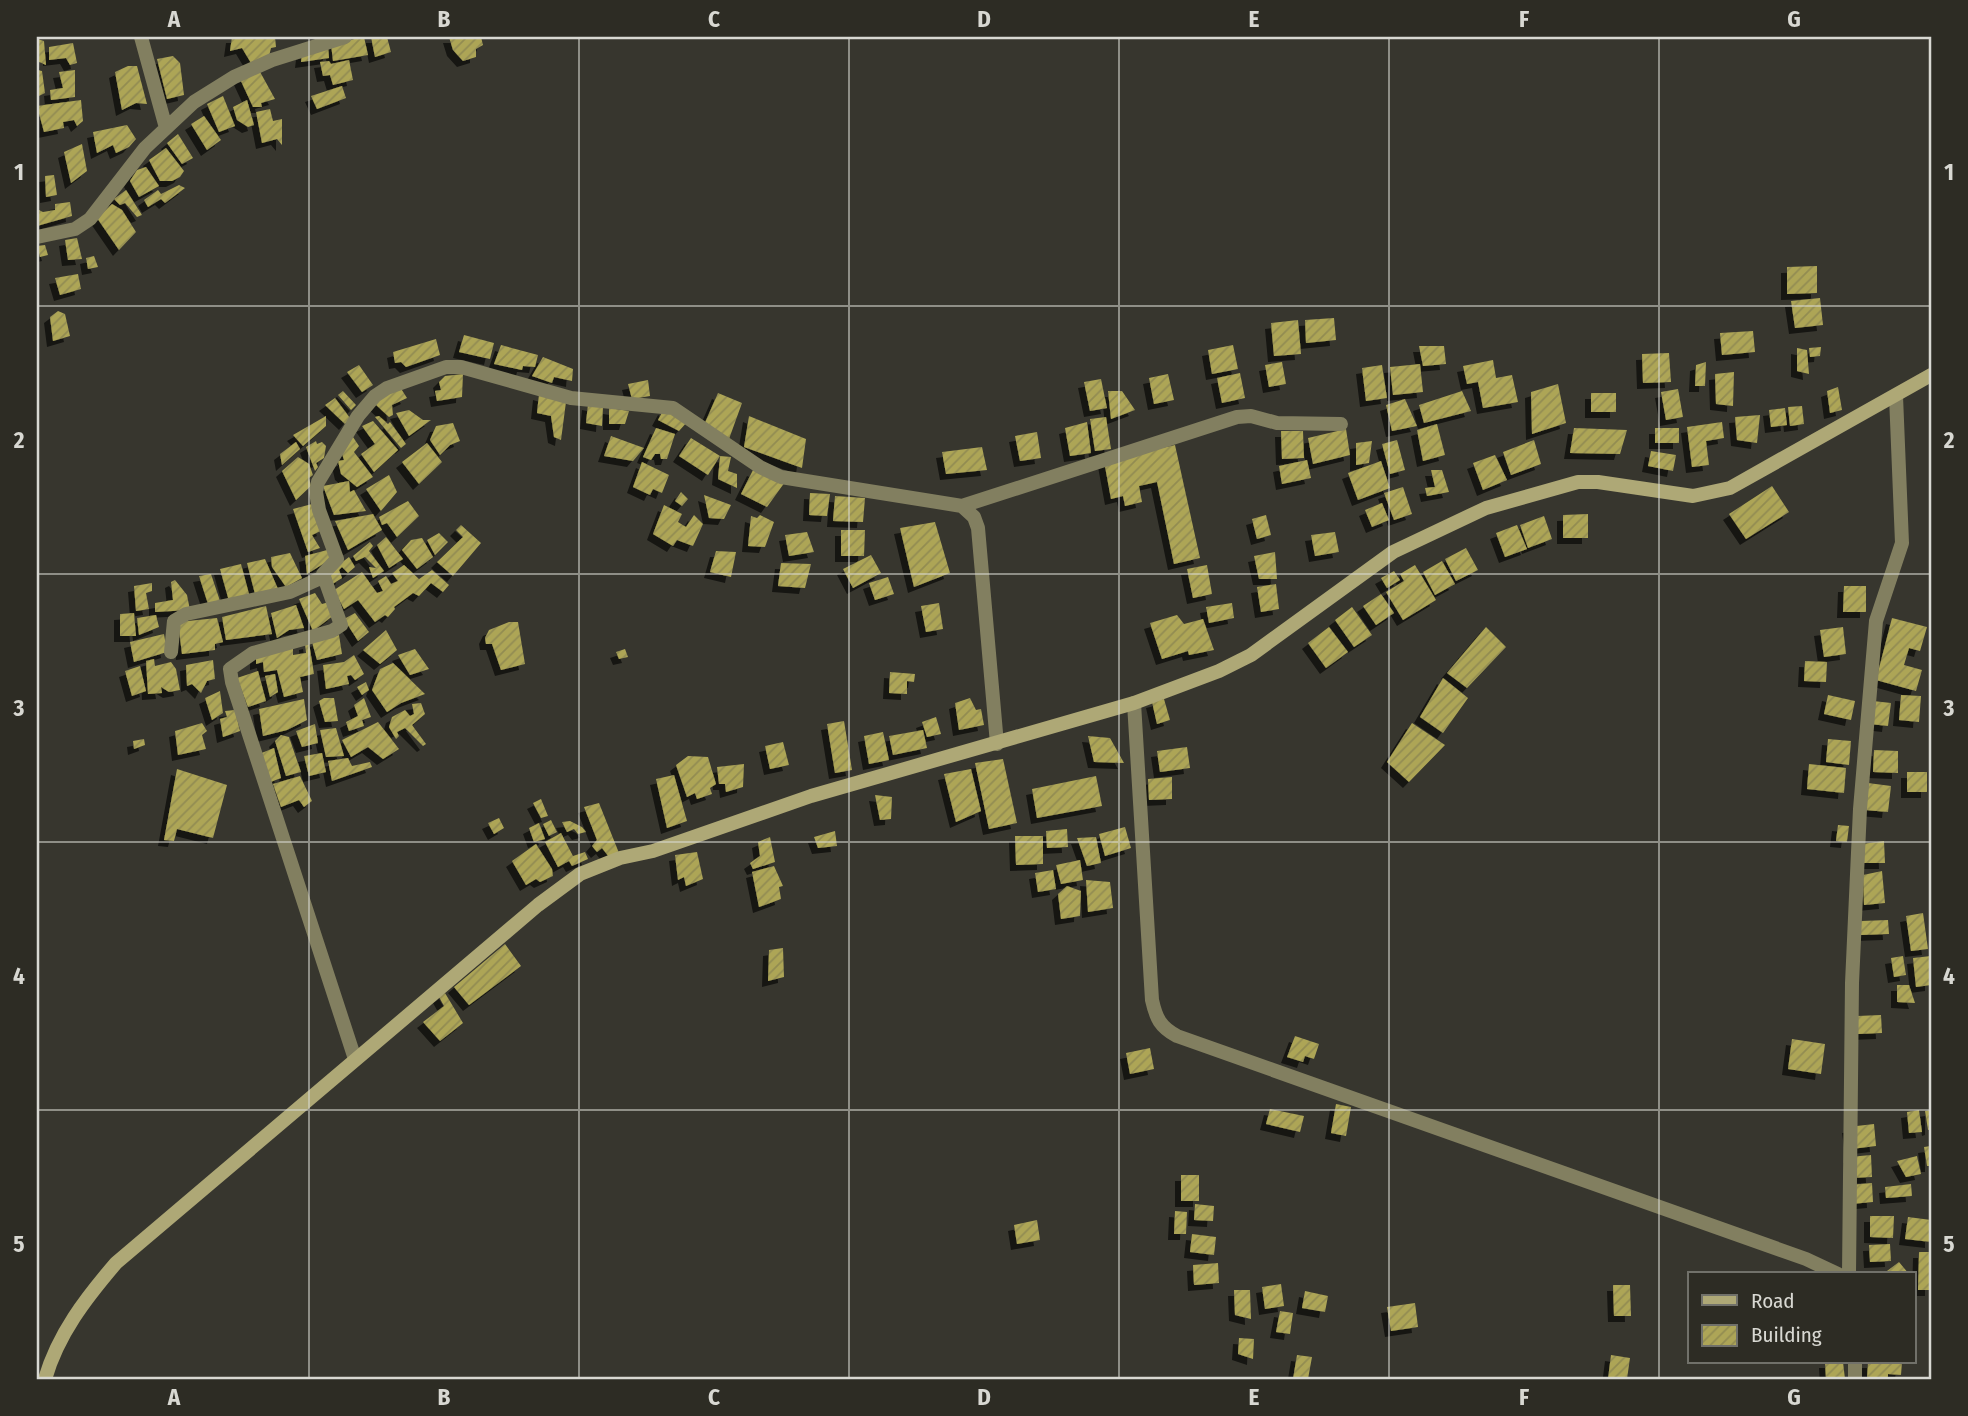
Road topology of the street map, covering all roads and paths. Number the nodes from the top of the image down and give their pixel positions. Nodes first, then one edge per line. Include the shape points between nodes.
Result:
1 (141, 37) edge
2 (345, 37) edge
3 (166, 128) junction
4 (37, 237) edge
5 (1931, 375) edge
6 (1896, 396) junction
7 (1341, 424) dead end
8 (962, 506) junction
9 (323, 577) junction
10 (171, 652) dead end
11 (1134, 703) junction
12 (997, 744) junction
13 (355, 1059) junction
14 (1834, 1272) edge
15 (1849, 1272) edge
16 (45, 1379) edge

1 - 3 street
2 - 3 street via 234,77 194,102
3 - 4 street via 90,219 75,229
5 - 6 street
6 - 11 street via 1716,493 1693,496 1578,482 1470,514 1393,552 1251,655
6 - 15 street via 1902,543 1876,621 1860,809 1852,984
7 - 8 street via 1237,417
8 - 9 street via 781,477 673,408 571,398 461,367 446,367 375,396 318,482 319,510 337,559
8 - 12 street via 978,528
9 - 10 street via 290,592 186,614 174,621
9 - 13 street via 341,625 245,655 230,669
11 - 12 street
11 - 14 street via 1152,1000 1164,1028
12 - 13 street via 811,796 580,874
13 - 16 street via 116,1263 72,1320 53,1353

